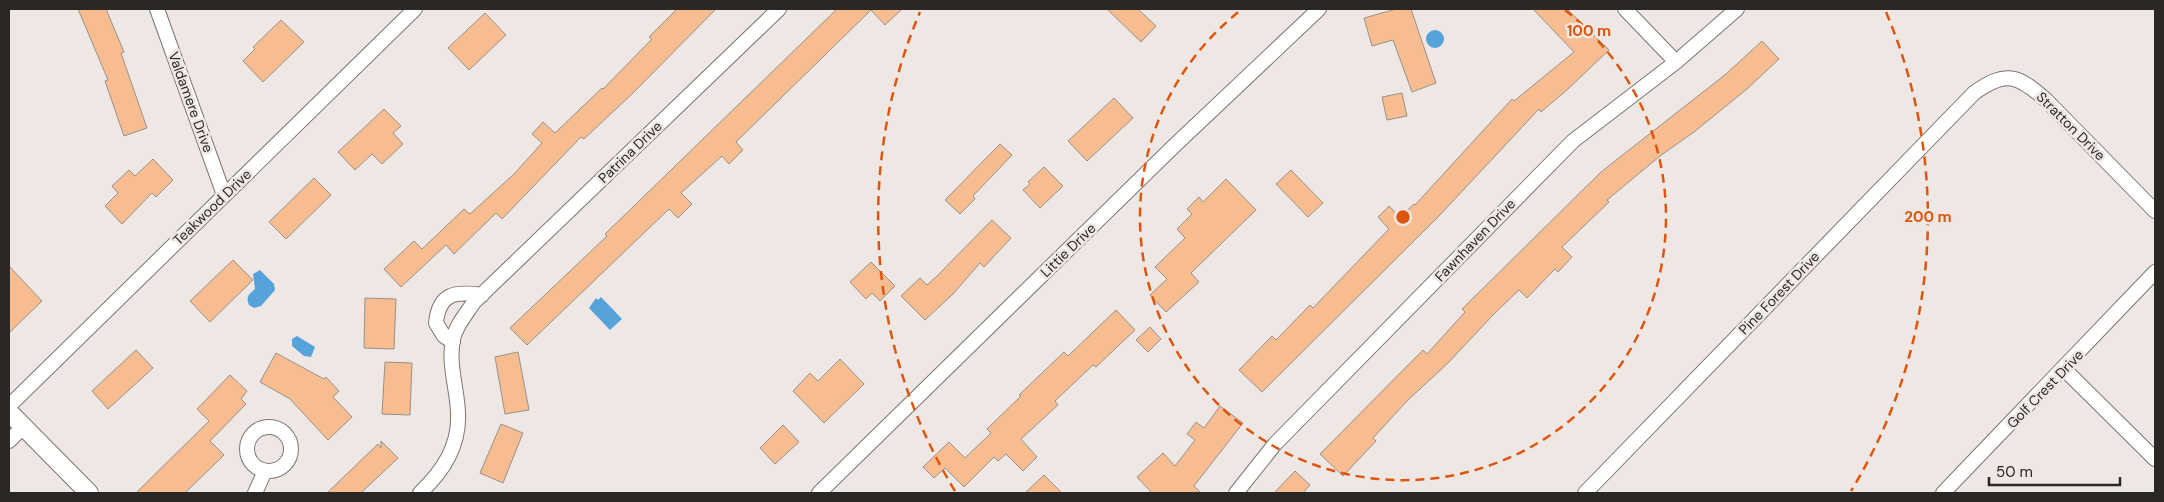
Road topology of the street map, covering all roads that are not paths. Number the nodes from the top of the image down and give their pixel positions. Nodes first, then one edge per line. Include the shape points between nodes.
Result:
1 (157, 9) edge
2 (415, 9) edge
3 (779, 9) edge
4 (1319, 9) edge
5 (1625, 9) edge
6 (1737, 9) edge
7 (1676, 62) junction
8 (1974, 94) joint
9 (224, 195) junction
10 (2155, 211) edge
11 (2155, 272) edge
12 (482, 295) junction
13 (453, 342) junction
14 (2064, 369) junction
15 (9, 406) edge
16 (9, 412) edge
17 (23, 427) junction
18 (9, 442) edge
19 (2155, 459) edge
20 (265, 472) dead end
21 (89, 493) edge
22 (255, 493) edge
23 (420, 493) edge
24 (819, 493) edge
25 (1236, 493) edge
26 (1585, 493) edge
27 (1943, 493) edge

1 - 9 street, Valdamere Drive
2 - 9 street, Teakwood Drive
3 - 12 street, Patrina Drive
4 - 24 street, Littie Drive
5 - 7 street
6 - 7 street, Fawnhaven Drive
7 - 25 street, Fawnhaven Drive via 1573,141 1275,444
8 - 10 street, Stratton Drive via 1998,80 2012,78 2029,85
8 - 26 street, Pine Forest Drive
9 - 15 street, Teakwood Drive
11 - 14 street, Golf Crest Drive
12 - 13 street, Patrina Drive via 458,326
12 - 13 street via 466,292 451,295 440,303 436,323 444,336
13 - 23 street, Patrina Drive via 458,413 456,442 437,476
14 - 19 street
14 - 27 street, Golf Crest Drive
16 - 17 street
17 - 18 street
17 - 21 street
20 - 22 street

